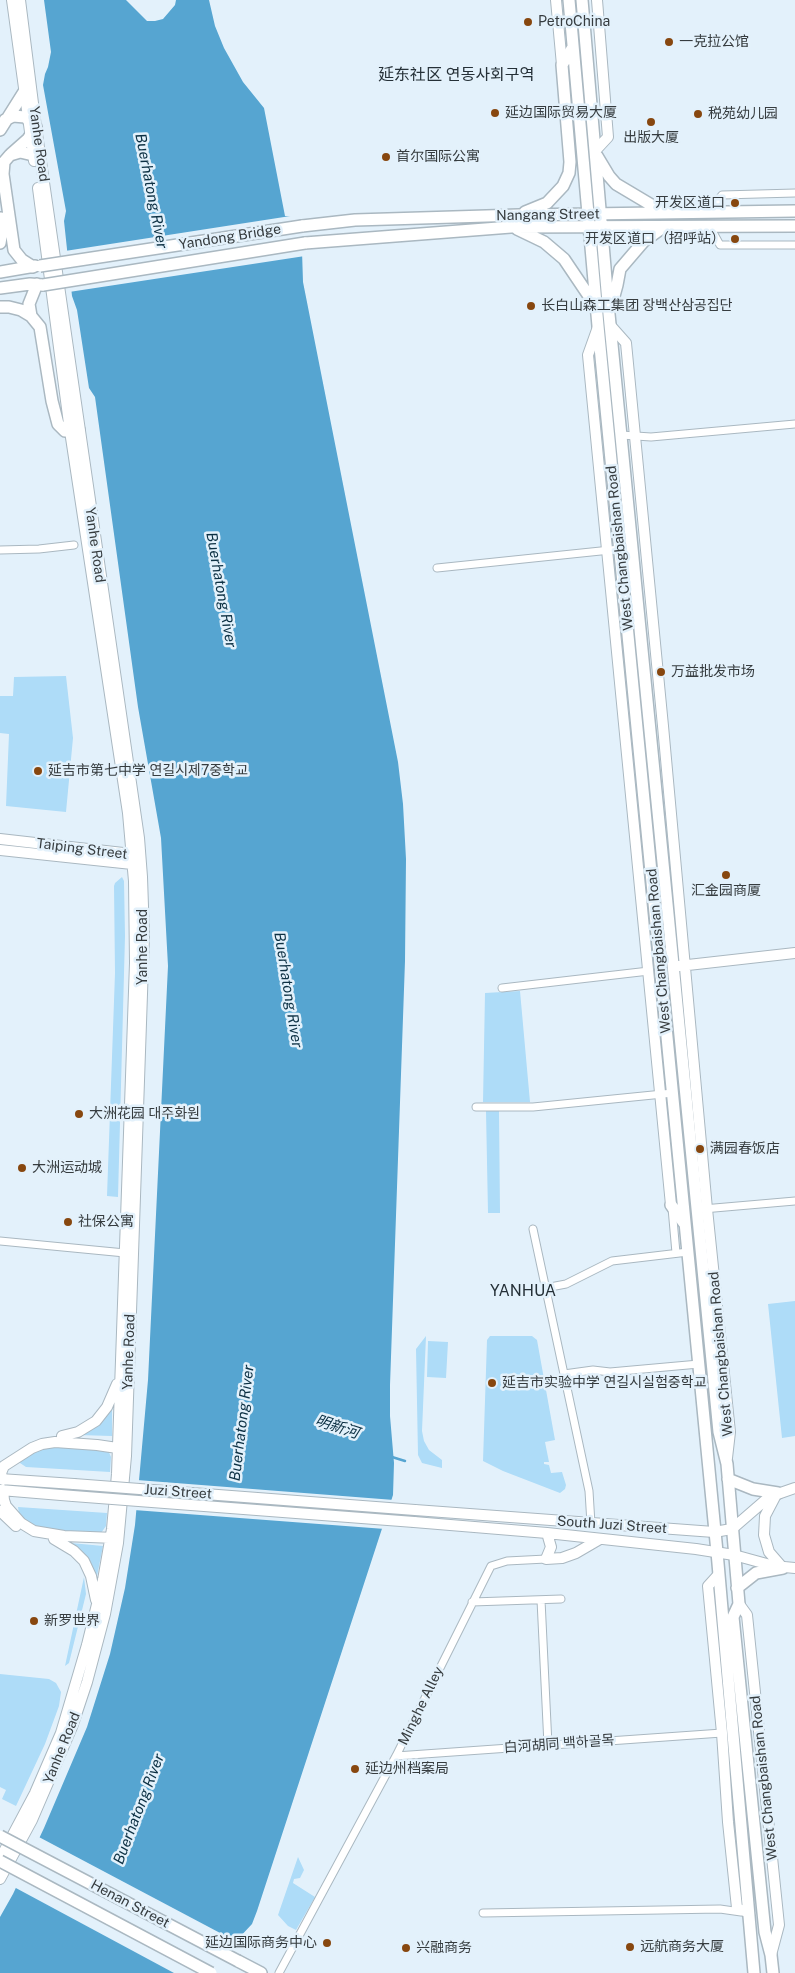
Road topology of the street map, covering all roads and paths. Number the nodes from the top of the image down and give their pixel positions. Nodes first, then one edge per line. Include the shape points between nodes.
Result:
1 (12, 0) edge
2 (20, 0) edge
3 (556, 0) edge
4 (569, 0) edge
5 (582, 0) edge
6 (597, 0) edge
7 (573, 47) junction
8 (562, 65) junction
9 (24, 92) junction
10 (5, 120) junction
11 (31, 127) junction
12 (0, 130) edge
13 (595, 151) junction
14 (10, 155) junction
15 (33, 155) junction
16 (795, 193) edge
17 (795, 211) edge
18 (708, 212) junction
19 (664, 213) junction
20 (0, 214) edge
21 (594, 214) junction
22 (519, 215) junction
23 (302, 226) joint
24 (795, 226) edge
25 (511, 227) junction
26 (664, 227) junction
27 (710, 227) junction
28 (590, 228) junction
29 (602, 228) junction
30 (0, 243) edge
31 (305, 243) joint
32 (795, 245) edge
33 (36, 266) junction
34 (0, 272) edge
35 (40, 284) junction
36 (0, 288) edge
37 (596, 306) junction
38 (0, 307) edge
39 (31, 316) junction
40 (610, 319) junction
41 (598, 326) junction
42 (795, 424) edge
43 (75, 430) junction
44 (621, 435) junction
45 (636, 437) junction
46 (74, 546) dead end
47 (620, 549) junction
48 (0, 550) edge
49 (607, 550) junction
50 (437, 568) dead end
51 (0, 838) edge
52 (0, 850) edge
53 (135, 859) junction
54 (795, 954) edge
55 (680, 966) junction
56 (662, 969) junction
57 (648, 971) junction
58 (502, 988) dead end
59 (673, 1093) junction
60 (660, 1094) junction
61 (476, 1107) dead end
62 (795, 1201) edge
63 (671, 1205) junction
64 (702, 1209) junction
65 (685, 1224) junction
66 (532, 1229) dead end
67 (0, 1241) edge
68 (682, 1252) junction
69 (125, 1253) junction
70 (545, 1288) junction
71 (699, 1364) junction
72 (564, 1374) junction
73 (120, 1378) junction
74 (62, 1436) junction
75 (122, 1447) junction
76 (0, 1461) edge
77 (728, 1478) junction
78 (1, 1485) edge
79 (795, 1488) edge
80 (778, 1493) junction
81 (415, 1510) joint
82 (0, 1511) edge
83 (414, 1522) joint
84 (591, 1524) junction
85 (732, 1529) junction
86 (714, 1532) junction
87 (548, 1533) junction
88 (600, 1539) junction
89 (54, 1540) junction
90 (114, 1541) junction
91 (717, 1552) junction
92 (734, 1555) junction
93 (546, 1559) junction
94 (783, 1568) junction
95 (795, 1568) edge
96 (718, 1575) junction
97 (737, 1588) junction
98 (561, 1599) dead end
99 (542, 1600) junction
100 (472, 1602) junction
101 (96, 1606) junction
102 (722, 1733) junction
103 (548, 1745) junction
104 (396, 1756) junction
105 (0, 1836) edge
106 (0, 1860) edge
107 (0, 1879) edge
108 (483, 1913) dead end
109 (749, 1913) junction
110 (752, 1948) junction
111 (211, 1973) edge
112 (261, 1973) edge
113 (280, 1973) edge
114 (748, 1973) edge
115 (754, 1973) edge
116 (773, 1973) edge

1 - 9 main road, Yanhe Road
2 - 11 main road, Yanhe Road
3 - 8 main road
4 - 7 main road
5 - 13 main road
6 - 13 main road via 608,137
7 - 8 main road
7 - 21 main road
8 - 22 main road via 569,173 563,186 547,203
9 - 10 main road
9 - 11 main road, Yanhe Road
10 - 11 main road via 16,116
10 - 12 main road
11 - 14 main road
11 - 15 main road, Yanhe Road
11 - 43 main road, Yanhe Road
13 - 19 main road via 612,180
13 - 21 main road
14 - 15 main road via 20,152
14 - 33 main road via 4,162 3,174 12,244 16,254
15 - 43 main road, Yanhe Road
16 - 18 street via 726,194 718,198
17 - 18 main road, Nangang Street
18 - 19 main road, Nangang Street
19 - 21 main road, Nangang Street
20 - 30 main road
21 - 22 main road, Nangang Street
21 - 28 main road, West Changbaishan Road
21 - 29 main road, West Changbaishan Road
22 - 23 main road, Nangang Street via 355,220
23 - 33 main road, Yandong Bridge, bridge
24 - 27 main road, Nangang Street
25 - 28 main road, Nangang Street
25 - 31 main road, Nangang Street
25 - 37 main road via 531,234 564,259
26 - 27 main road, Nangang Street
26 - 29 main road, Nangang Street
26 - 40 main road via 644,241 620,269
27 - 32 street via 720,245
28 - 29 main road, Nangang Street
28 - 37 main road, West Changbaishan Road
29 - 40 main road, West Changbaishan Road
31 - 35 main road, Yandong Bridge, bridge
33 - 34 main road, Yandong Bridge
35 - 36 main road, Yandong Bridge
35 - 39 main road via 29,304
37 - 41 main road, West Changbaishan Road
38 - 39 main road via 16,308
39 - 43 main road via 40,327 58,424 63,430
40 - 44 main road, West Changbaishan Road
40 - 45 main road, West Changbaishan Road via 626,343
41 - 47 main road, West Changbaishan Road
41 - 49 main road, West Changbaishan Road via 588,355
42 - 45 street
43 - 53 main road, Yanhe Road
44 - 45 street
44 - 55 main road, West Changbaishan Road
45 - 55 main road, West Changbaishan Road
46 - 48 street
47 - 49 street
47 - 56 main road, West Changbaishan Road
49 - 50 street
49 - 57 main road, West Changbaishan Road
51 - 53 main road, Taiping Street
52 - 53 main road, Taiping Street
53 - 69 main road, Yanhe Road via 135,963
53 - 75 main road, Yanhe Road via 143,955
54 - 55 main road
55 - 56 main road
55 - 64 main road, West Changbaishan Road
56 - 57 main road
56 - 59 main road, West Changbaishan Road
57 - 58 street
57 - 60 main road, West Changbaishan Road
59 - 60 street
59 - 65 main road, West Changbaishan Road
60 - 61 street via 533,1107
60 - 63 main road, West Changbaishan Road
62 - 64 street
63 - 65 main road
63 - 68 street
64 - 77 main road, West Changbaishan Road via 719,1432
65 - 68 main road, West Changbaishan Road
66 - 70 street
67 - 69 street
68 - 70 street via 612,1261 566,1284
68 - 71 main road, West Changbaishan Road
69 - 73 main road, Yanhe Road
70 - 72 street
71 - 72 street
71 - 86 main road, West Changbaishan Road
72 - 84 street via 589,1491
73 - 74 main road via 96,1422
73 - 75 main road, Yanhe Road
74 - 75 main road
74 - 76 main road via 52,1435 29,1442
75 - 78 main road via 55,1442 36,1445 4,1466
75 - 90 main road, Yanhe Road
77 - 80 main road via 753,1489
77 - 85 main road, West Changbaishan Road
78 - 81 main road, Juzi Street, bridge via 74,1484
78 - 83 main road, Juzi Street, bridge via 73,1496
78 - 90 main road via 6,1506 21,1523 34,1530
79 - 80 main road
80 - 85 main road
80 - 94 main road via 769,1505 764,1535 769,1552
81 - 84 main road, South Juzi Street
82 - 89 main road via 26,1533
83 - 87 main road, South Juzi Street
84 - 86 main road, South Juzi Street
85 - 86 main road, South Juzi Street
85 - 92 main road, West Changbaishan Road
86 - 91 main road, West Changbaishan Road
87 - 88 main road, South Juzi Street
87 - 93 main road via 550,1547
88 - 91 main road, South Juzi Street
88 - 93 main road via 576,1553
89 - 90 main road
89 - 101 main road via 84,1561 91,1576
90 - 101 main road, Yanhe Road
90 - 107 main road, Yanhe Road via 102,1628 72,1727 35,1812
91 - 92 main road, South Juzi Street
91 - 96 main road, West Changbaishan Road
92 - 94 main road, South Juzi Street
92 - 97 main road, West Changbaishan Road
93 - 100 street, Minghe Alley via 507,1561 491,1566
94 - 95 main road, South Juzi Street
94 - 97 main road via 756,1573
96 - 102 main road, West Changbaishan Road via 708,1586
96 - 109 main road, West Changbaishan Road
97 - 116 main road, West Changbaishan Road via 739,1604 733,1617 765,1932
98 - 99 street
99 - 100 street
99 - 103 street
100 - 104 street, Minghe Alley
101 - 106 main road, Yanhe Road via 78,1680 58,1740
102 - 103 street, 白河胡同 백하골목
102 - 109 main road, West Changbaishan Road via 737,1908
103 - 104 street, 白河胡同 백하골목
104 - 113 street, Minghe Alley
105 - 112 main road, Henan Street, bridge
106 - 111 main road, Henan Street, bridge
108 - 109 street via 720,1909
109 - 110 main road, West Changbaishan Road
110 - 114 main road
110 - 115 main road, West Changbaishan Road

